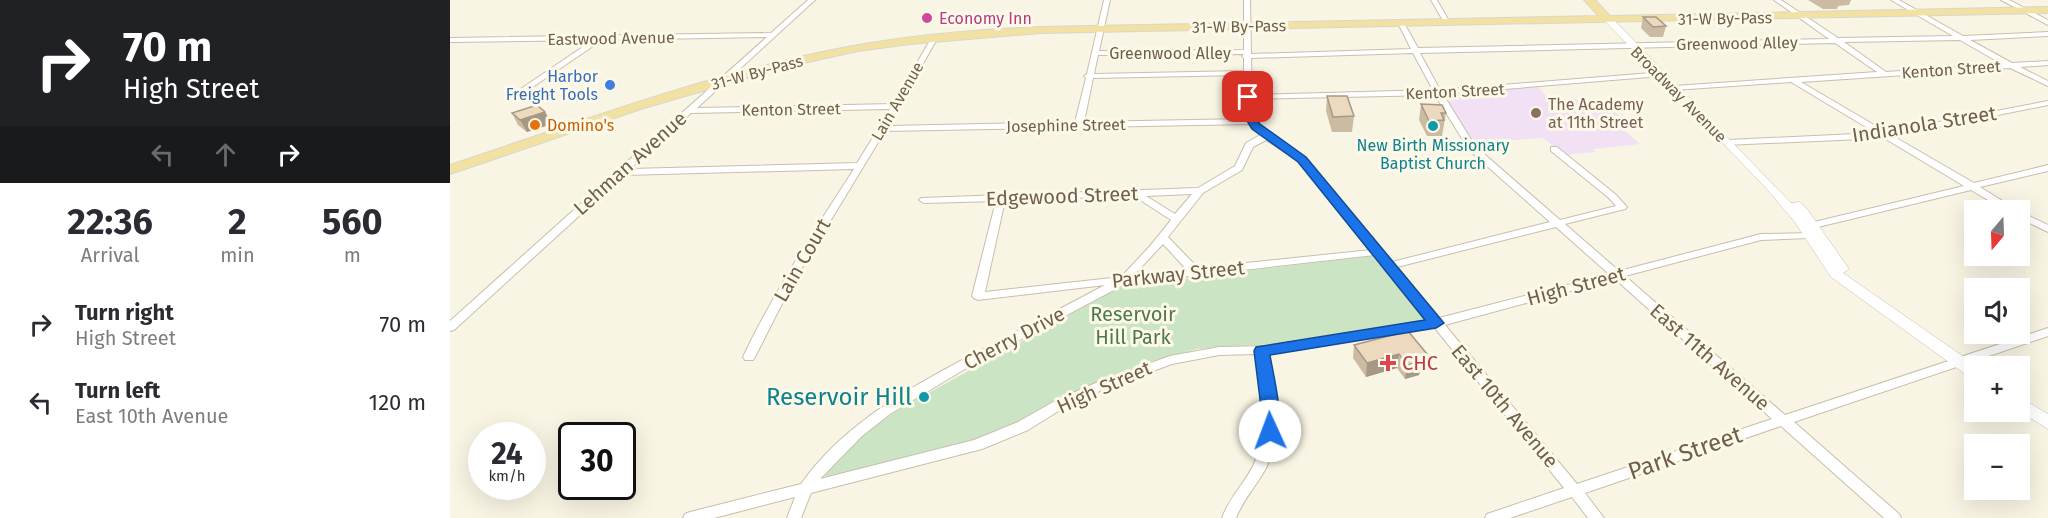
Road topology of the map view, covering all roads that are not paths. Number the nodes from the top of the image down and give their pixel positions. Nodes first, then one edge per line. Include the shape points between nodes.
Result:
1 (812, 0) edge
2 (1107, 0) edge
3 (1247, 0) edge
4 (1434, 0) edge
5 (1589, 0) edge
6 (1777, 0) edge
7 (1894, 0) edge
8 (2004, 0) edge
9 (2048, 10) edge
10 (2025, 11) junction
11 (1917, 13) junction
12 (1801, 16) junction
13 (1609, 20) junction
14 (2048, 22) edge
15 (1401, 23) junction
16 (1448, 23) junction
17 (1246, 26) junction
18 (1101, 29) junction
19 (2048, 34) edge
20 (772, 35) junction
21 (935, 37) junction
22 (600, 38) junction
23 (1962, 38) junction
24 (450, 40) edge
25 (1837, 40) junction
26 (1631, 45) junction
27 (1415, 50) junction
28 (1095, 53) junction
29 (1246, 54) junction
30 (2048, 63) edge
31 (2010, 65) junction
32 (1247, 73) junction
33 (1661, 74) junction
34 (1885, 74) junction
35 (1088, 76) junction
36 (1791, 79) junction
37 (722, 81) junction
38 (2048, 84) edge
39 (1674, 88) junction
40 (1437, 92) junction
41 (1248, 97) junction
42 (512, 99) dead end
43 (2048, 103) edge
44 (894, 106) junction
45 (688, 111) junction
46 (1252, 121) junction
47 (1079, 125) junction
48 (880, 129) junction
49 (1884, 135) junction
50 (1266, 136) junction
51 (1728, 143) junction
52 (1554, 149) dead end
53 (860, 166) junction
54 (2048, 168) edge
55 (450, 170) edge
56 (619, 172) junction
57 (1972, 187) junction
58 (1200, 191) junction
59 (1137, 194) junction
60 (1001, 198) junction
61 (924, 200) dead end
62 (1995, 200) edge
63 (1175, 218) junction
64 (2030, 220) edge
65 (1559, 224) junction
66 (2048, 229) edge
67 (1814, 231) junction
68 (1162, 237) junction
69 (1377, 252) junction
70 (1389, 266) junction
71 (1195, 272) junction
72 (1617, 275) junction
73 (1124, 280) junction
74 (1436, 323) junction
75 (450, 327) edge
76 (2048, 332) edge
77 (1262, 351) junction
78 (749, 357) dead end
79 (1960, 362) junction
80 (1964, 365) edge
81 (2030, 411) edge
82 (1782, 420) junction
83 (2048, 423) edge
84 (806, 488) junction
85 (1575, 491) junction
86 (690, 518) edge
87 (794, 518) edge
88 (1229, 518) edge
89 (1492, 518) edge
90 (1597, 518) edge
91 (1894, 518) edge

1 - 20 street, Lehman Avenue
2 - 18 street
3 - 17 street
4 - 16 street
5 - 13 main road, Broadway Avenue
6 - 12 street
7 - 11 street
8 - 10 street
9 - 10 main road, 31-W By-Pass
10 - 11 main road, 31-W By-Pass
10 - 14 street
11 - 12 main road, 31-W By-Pass
11 - 23 street
12 - 13 main road, 31-W By-Pass
12 - 25 street
13 - 16 main road, 31-W By-Pass
13 - 26 street, Broadway Avenue
15 - 16 main road, 31-W By-Pass
15 - 17 main road, 31-W By-Pass
15 - 27 street, East 11th Avenue
17 - 18 main road, 31-W By-Pass
17 - 29 street
18 - 21 main road, 31-W By-Pass
18 - 28 street
19 - 23 street, Greenwood Alley
20 - 22 street, Eastwood Avenue
20 - 37 street, Lehman Avenue
21 - 37 main road, 31-W By-Pass via 831,53
21 - 44 street, Lain Avenue
22 - 24 street, Eastwood Avenue
22 - 42 street
23 - 25 street, Greenwood Alley
23 - 31 street
25 - 26 street, Greenwood Alley
25 - 34 street
26 - 27 street, Greenwood Alley
26 - 33 street, Broadway Avenue
27 - 29 street, Greenwood Alley
27 - 40 street, East 11th Avenue
28 - 29 street, Greenwood Alley
28 - 35 street
29 - 32 street
30 - 31 street, Kenton Street
31 - 34 street, Kenton Street
31 - 38 street
32 - 35 street
32 - 41 street
33 - 39 street, Broadway Avenue
33 - 40 street, Kenton Street
34 - 36 street, Kenton Street
35 - 47 street
36 - 39 street, Kenton Street
36 - 49 street
37 - 45 street, Lehman Avenue
37 - 55 main road, 31-W By-Pass
39 - 51 street, Broadway Avenue
40 - 41 street, Kenton Street
40 - 65 street, East 11th Avenue via 1472,148
41 - 46 street
43 - 49 street, Indianola Street
44 - 45 street, Kenton Street
44 - 48 street, Lain Avenue
45 - 56 street, Lehman Avenue
46 - 47 street, Josephine Street
46 - 50 street, East 10th Avenue
47 - 48 street, Josephine Street
48 - 53 street, Lain Avenue
49 - 51 street, Indianola Street
49 - 57 street
50 - 58 street, Cherry Drive via 1249,145 1243,162 1233,172
50 - 69 street, East 10th Avenue via 1302,159
51 - 67 street, Broadway Avenue
52 - 65 street via 1622,205 1616,210
53 - 56 street
53 - 78 street, Lain Court via 806,252
54 - 57 street, High Street
56 - 75 street, Lehman Avenue
57 - 62 street
57 - 67 street, High Street
58 - 59 street, Edgewood Street
58 - 63 street, Cherry Drive
59 - 60 street, Edgewood Street
59 - 63 street
60 - 61 street, Edgewood Street
60 - 73 street, Parkway Street via 976,295
63 - 68 street, Cherry Drive
64 - 66 street
65 - 70 street
65 - 72 street, East 11th Avenue
67 - 72 street, High Street via 1761,237
67 - 79 street, Broadway Avenue via 1823,260 1836,274
68 - 71 street
68 - 73 street, Cherry Drive
69 - 70 street, East 10th Avenue
69 - 71 street, Parkway Street
70 - 74 street, East 10th Avenue
71 - 73 street, Parkway Street
72 - 74 street, High Street
72 - 82 street, East 11th Avenue
73 - 84 street, Cherry Drive via 885,411 840,448
74 - 77 street, High Street
74 - 85 street, East 10th Avenue
76 - 79 street, Park Street
77 - 84 street, High Street via 1219,351 1157,364 1074,397 1023,426 977,445
77 - 88 street via 1271,415 1269,440 1260,465
79 - 80 street, Broadway Avenue
79 - 82 street, Park Street
81 - 83 street
82 - 85 street, Park Street
82 - 91 street, East 11th Avenue
84 - 86 street, High Street
84 - 87 street, Cherry Drive
85 - 89 street, Park Street
85 - 90 street, East 10th Avenue

